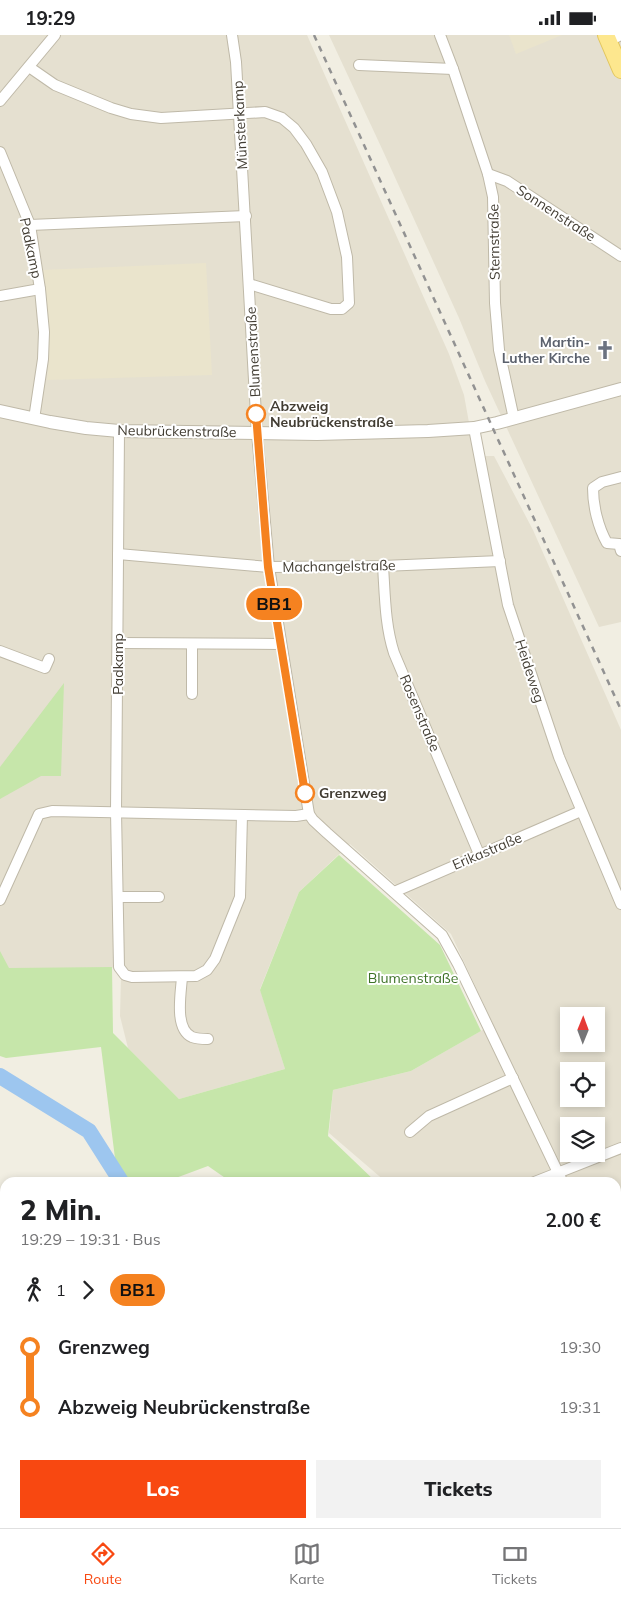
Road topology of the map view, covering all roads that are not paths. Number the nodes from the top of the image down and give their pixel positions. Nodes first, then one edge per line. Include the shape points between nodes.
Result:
1 (55, 35) edge
2 (232, 35) edge
3 (440, 35) edge
4 (612, 37) edge
5 (359, 65) dead end
6 (29, 67) junction
7 (453, 69) junction
8 (621, 70) edge
9 (0, 101) edge
10 (239, 113) junction
11 (0, 152) edge
12 (488, 174) junction
13 (246, 216) junction
14 (30, 225) junction
15 (621, 256) edge
16 (249, 284) junction
17 (40, 289) junction
18 (0, 296) edge
19 (621, 389) edge
20 (0, 411) edge
21 (34, 419) junction
22 (514, 419) junction
23 (474, 428) junction
24 (119, 431) junction
25 (257, 433) junction
26 (621, 477) edge
27 (620, 546) edge
28 (118, 554) junction
29 (500, 561) junction
30 (383, 566) junction
31 (268, 567) junction
32 (118, 643) junction
33 (192, 644) junction
34 (280, 644) junction
35 (0, 651) edge
36 (49, 659) dead end
37 (192, 694) dead end
38 (581, 811) junction
39 (116, 813) junction
40 (309, 814) junction
41 (242, 815) junction
42 (479, 854) junction
43 (394, 892) junction
44 (118, 897) junction
45 (159, 897) dead end
46 (0, 900) edge
47 (621, 904) edge
48 (182, 977) junction
49 (208, 1039) dead end
50 (512, 1078) junction
51 (410, 1132) dead end
52 (621, 1148) edge
53 (546, 1177) edge
54 (557, 1177) edge
55 (561, 1177) edge
56 (563, 1177) edge

1 - 6 street
2 - 10 street, Münsterkamp
3 - 7 street, Sternstraße
4 - 8 main road
5 - 7 street
6 - 9 street
6 - 10 street via 55,85 131,114 161,118
7 - 12 street, Sternstraße
10 - 13 street, Münsterkamp
10 - 16 street via 265,112 282,118 306,144 322,172 337,212 347,257 350,303 342,309 331,309
11 - 14 street, Padkamp
12 - 15 street, Sonnenstraße via 506,181
12 - 22 street, Sternstraße via 493,197 499,350
13 - 14 street
13 - 16 street, Blumenstraße
14 - 17 street, Padkamp
16 - 25 street, Blumenstraße
17 - 18 street, Padkamp
17 - 21 street, Padkamp via 44,359
19 - 22 street, Neubrückenstraße
20 - 21 street, Neubrückenstraße
21 - 24 street, Neubrückenstraße
22 - 23 street, Neubrückenstraße
23 - 25 street, Neubrückenstraße
23 - 29 street, Heideweg
24 - 25 street, Neubrückenstraße
24 - 28 street, Padkamp
25 - 31 street, Blumenstraße
26 - 27 street via 593,488 602,533 607,543
28 - 31 street, Machangelstraße
28 - 32 street, Padkamp
29 - 30 street, Machangelstraße
29 - 38 street, Heideweg via 508,605 559,757
30 - 31 street, Machangelstraße
30 - 42 street, Rosenstraße via 386,616 394,653
31 - 34 street, Blumenstraße
32 - 33 street
32 - 39 street, Padkamp
33 - 34 street
33 - 37 street
34 - 40 street, Blumenstraße
35 - 36 street via 46,668
38 - 42 street, Erikastraße
38 - 47 street, Heideweg
39 - 41 street
39 - 44 street, Padkamp
39 - 46 street via 52,811 39,814
40 - 41 street
40 - 43 street
41 - 48 street via 240,897 216,959 207,970 196,976
42 - 43 street, Erikastraße
43 - 50 street via 442,935
44 - 45 street
44 - 48 street, Padkamp via 119,967 125,975
48 - 49 street via 180,1023 190,1036
50 - 51 street via 429,1117
50 - 55 street
52 - 56 street
53 - 54 street

